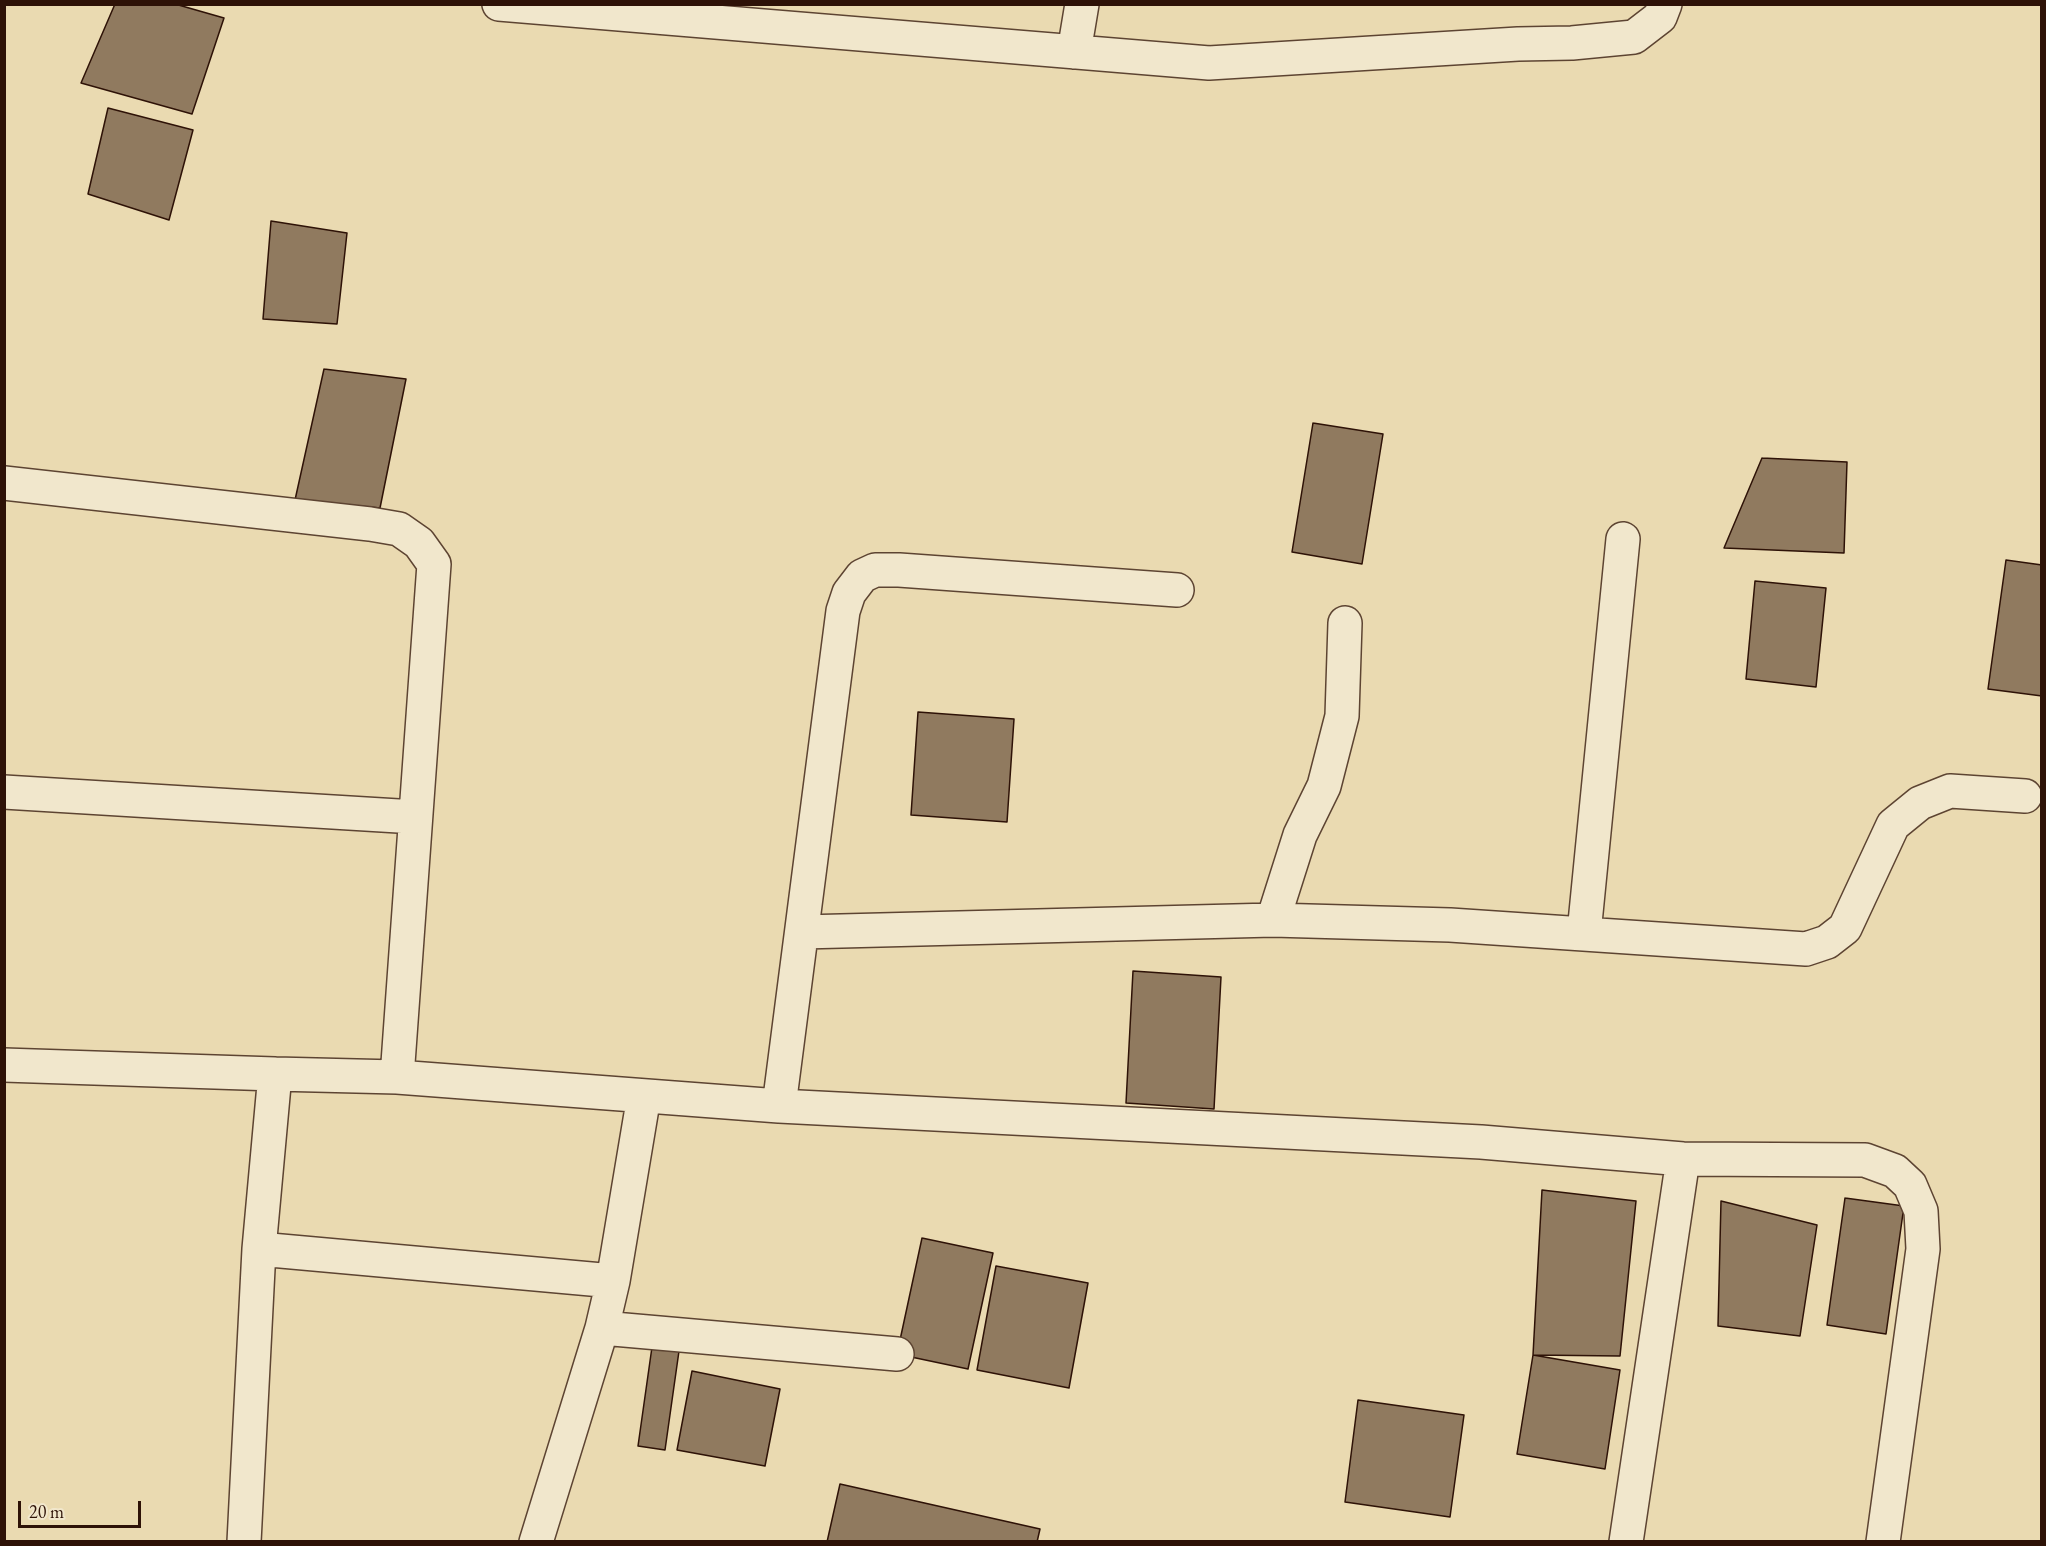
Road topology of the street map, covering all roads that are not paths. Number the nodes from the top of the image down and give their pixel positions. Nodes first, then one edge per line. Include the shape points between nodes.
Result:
1 (500, 4) edge
2 (1082, 4) edge
3 (1665, 4) edge
4 (1074, 52) junction
5 (4, 483) edge
6 (1623, 539) dead end
7 (1177, 590) dead end
8 (1345, 623) dead end
9 (4, 792) edge
10 (2025, 796) dead end
11 (415, 817) junction
12 (1273, 920) junction
13 (802, 932) junction
14 (1584, 933) junction
15 (4, 1065) edge
16 (275, 1074) junction
17 (397, 1077) junction
18 (644, 1096) junction
19 (779, 1106) junction
20 (1683, 1159) junction
21 (259, 1250) junction
22 (613, 1281) junction
23 (602, 1328) junction
24 (897, 1354) dead end
25 (244, 1542) edge
26 (536, 1542) edge
27 (1626, 1542) edge
28 (1883, 1542) edge

1 - 4 street
2 - 4 street
3 - 4 street via 1660,17 1634,37 1572,43 1209,63
5 - 11 street via 370,524 399,529 419,543 434,564
6 - 14 street
7 - 13 street via 898,570 875,570 862,576 849,593 843,611
8 - 12 street via 1342,716 1324,786 1300,835
9 - 11 street
10 - 14 street via 1950,791 1920,803 1893,825 1845,928 1827,942 1806,949
11 - 17 street
12 - 13 street
12 - 14 street
13 - 19 street
15 - 16 street
16 - 17 street
16 - 21 street
17 - 18 street
18 - 19 street
18 - 22 street
19 - 20 street via 1481,1142
20 - 27 street
20 - 28 street via 1864,1160 1895,1171 1910,1185 1921,1211 1923,1249
21 - 22 street
21 - 25 street
22 - 23 street
23 - 24 street
23 - 26 street

